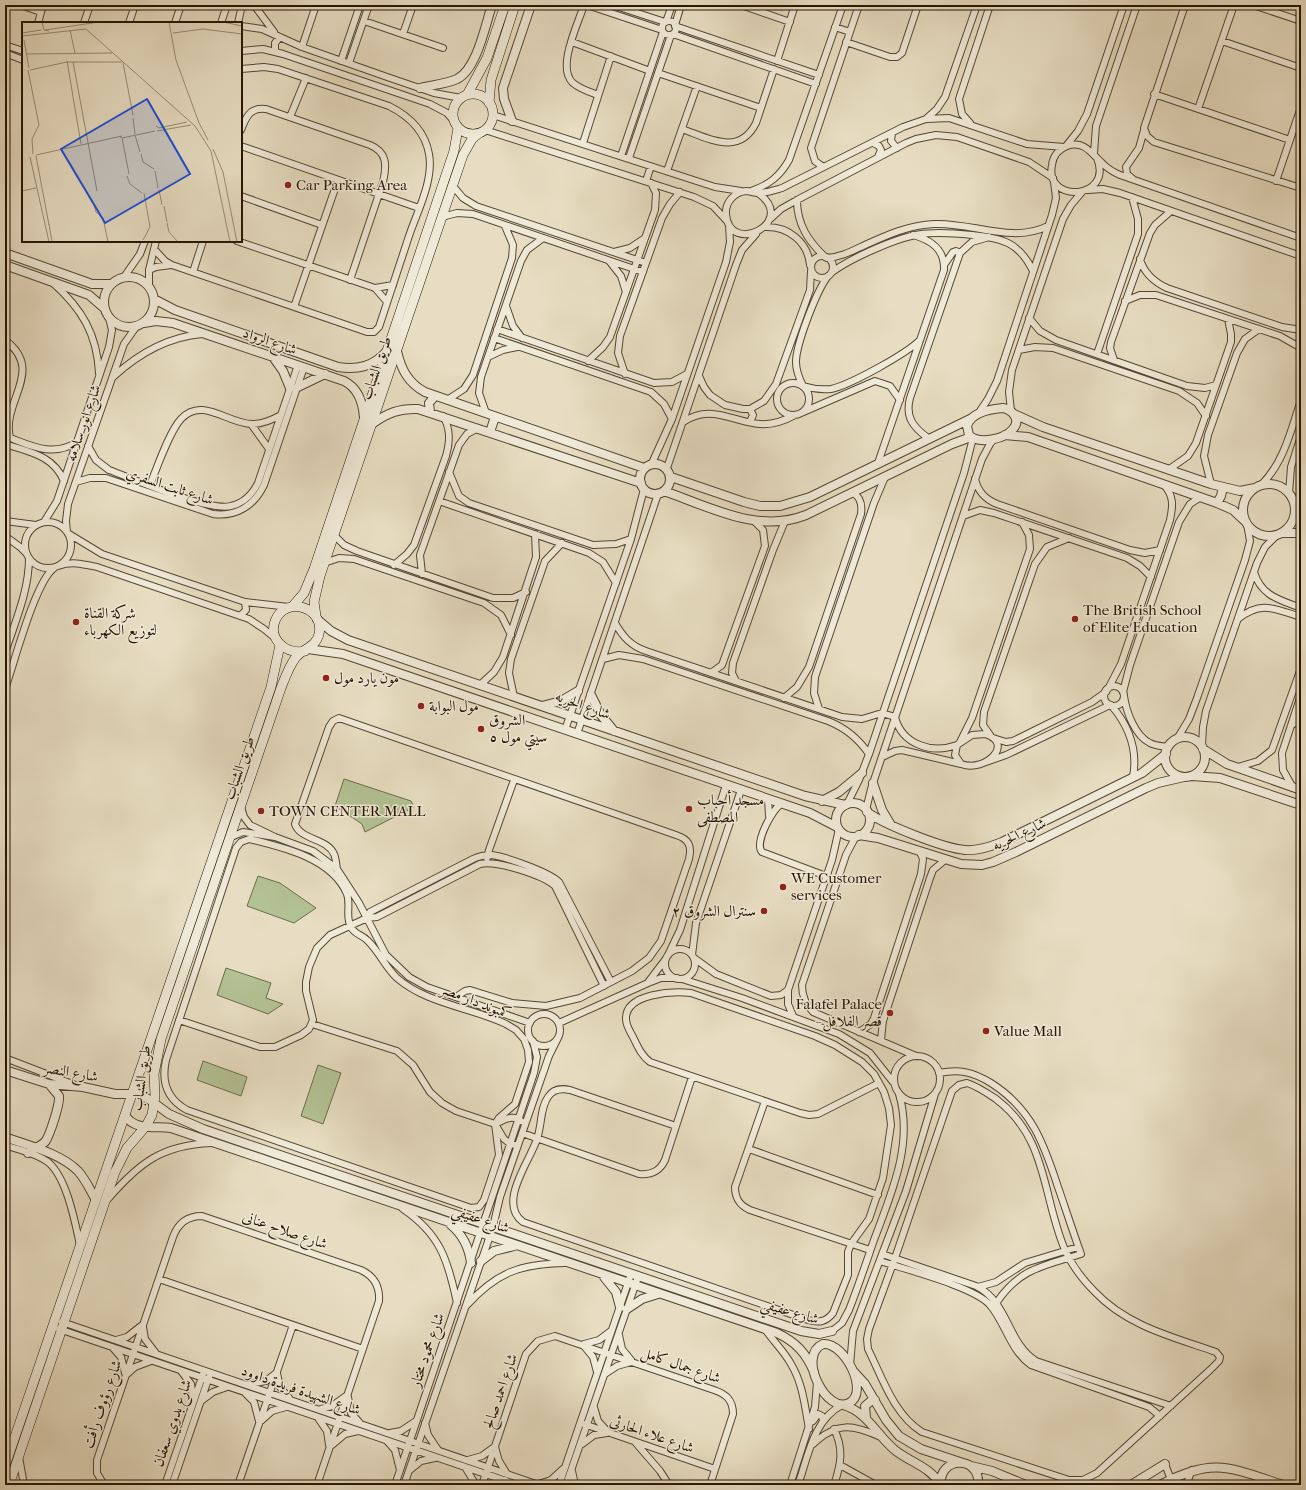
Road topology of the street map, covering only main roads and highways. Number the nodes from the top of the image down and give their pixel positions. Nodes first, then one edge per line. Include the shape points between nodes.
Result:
1 (515, 5) edge
2 (503, 6) edge
3 (464, 97) junction
4 (489, 103) junction
5 (456, 125) junction
6 (482, 132) junction
7 (291, 607) junction
8 (317, 618) junction
9 (278, 642) junction
10 (306, 650) junction
11 (100, 1202) junction
12 (58, 1324) junction
13 (7, 1458) edge
14 (5, 1466) edge
15 (8, 1485) edge

1 - 4 main road via 491,80
2 - 3 main road via 487,58
3 - 4 main road via 479,95
3 - 5 main road via 454,108
4 - 6 main road via 493,115 491,123
5 - 6 main road via 466,133
5 - 7 main road, طريق الشباب via 454,151 310,579 304,593
6 - 8 main road, طريق الشباب via 467,146 324,562 314,608
7 - 8 main road via 304,607
7 - 9 main road via 281,612 276,620 274,630
8 - 10 main road via 319,633 313,645
9 - 10 main road via 294,652
9 - 11 main road, طريق الشباب via 271,687 125,1115
10 - 11 main road, طريق الشباب via 297,656 286,676 161,1040 154,1074 154,1104 146,1126 122,1156
11 - 12 main road, طريق الشباب
11 - 12 main road, طريق الشباب via 80,1246
12 - 13 main road, طريق الشباب
12 - 15 main road, طريق الشباب
13 - 14 main road, طريق الشباب

